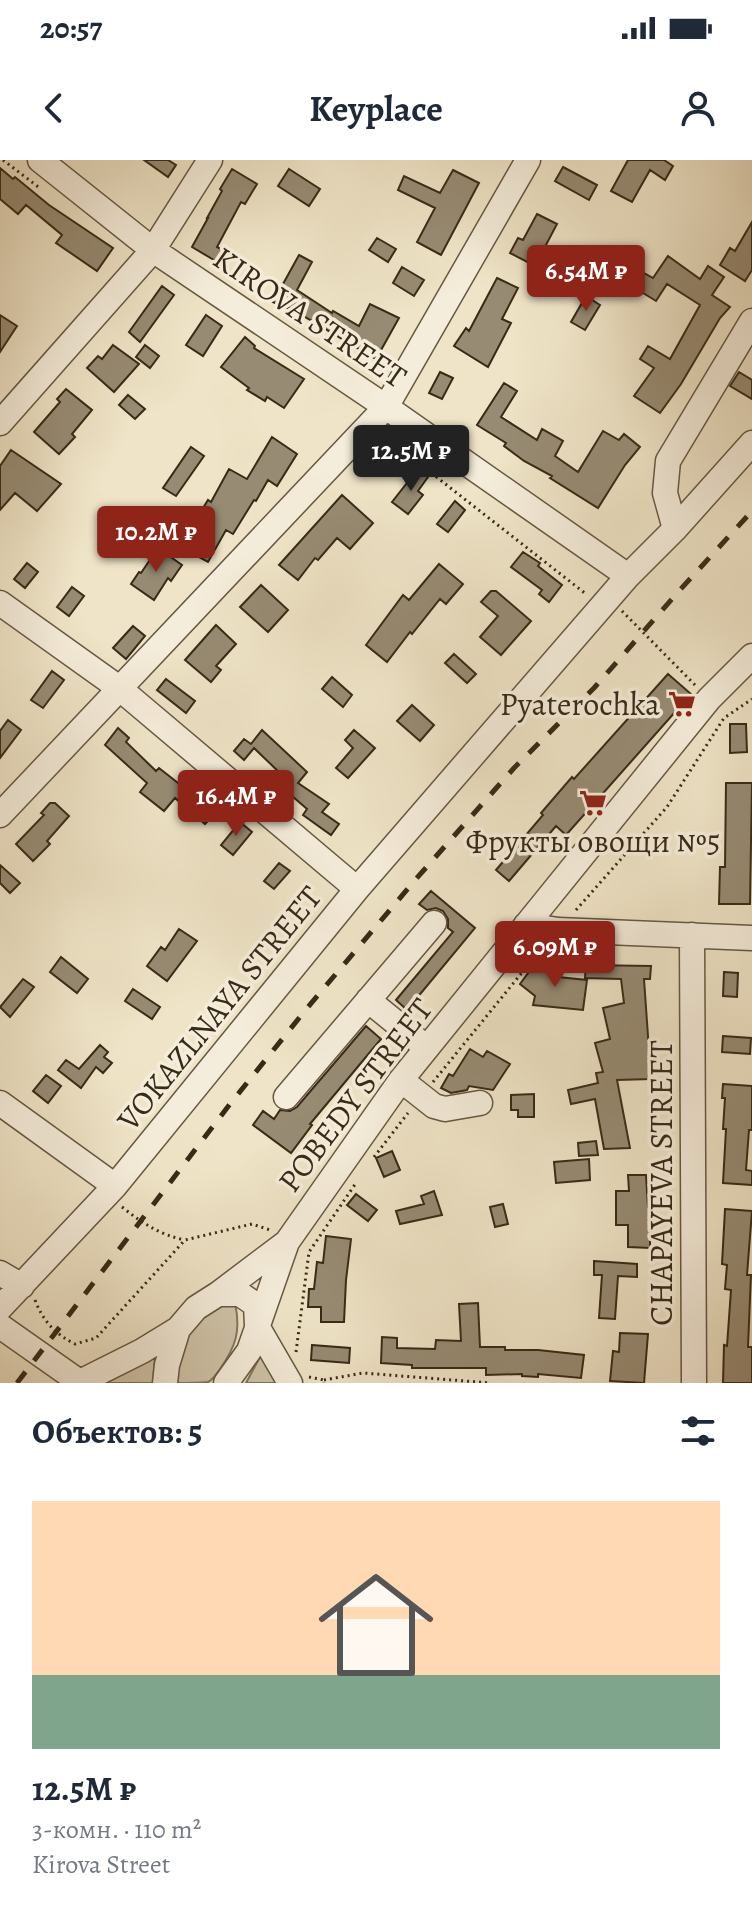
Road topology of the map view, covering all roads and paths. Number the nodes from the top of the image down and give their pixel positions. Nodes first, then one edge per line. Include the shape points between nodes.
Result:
1 (40, 160) edge
2 (210, 160) edge
3 (528, 160) edge
4 (153, 250) junction
5 (752, 321) edge
6 (386, 407) junction
7 (0, 423) edge
8 (752, 443) edge
9 (675, 529) junction
10 (628, 576) junction
11 (0, 603) edge
12 (752, 656) edge
13 (119, 688) junction
14 (752, 699) edge
15 (0, 815) edge
16 (357, 889) junction
17 (434, 923) dead end
18 (526, 925) junction
19 (558, 930) junction
20 (692, 935) junction
21 (752, 938) edge
22 (368, 1000) junction
23 (427, 1048) junction
24 (401, 1080) junction
25 (422, 1095) junction
26 (286, 1097) dead end
27 (0, 1103) edge
28 (480, 1103) dead end
29 (374, 1157) dead end
30 (356, 1182) dead end
31 (111, 1190) junction
32 (185, 1240) junction
33 (287, 1242) junction
34 (0, 1273) edge
35 (24, 1283) junction
36 (218, 1294) junction
37 (0, 1308) edge
38 (0, 1326) edge
39 (257, 1326) junction
40 (178, 1329) junction
41 (295, 1356) dead end
42 (295, 1379) edge
43 (324, 1382) edge
44 (81, 1383) edge
45 (165, 1383) edge
46 (226, 1383) edge
47 (491, 1383) edge
48 (694, 1383) edge

1 - 4 street, KIROVA STREET
2 - 4 street
3 - 6 street
4 - 6 street, KIROVA STREET
4 - 7 street
5 - 9 street via 668,461 665,493
6 - 10 street, KIROVA STREET
6 - 13 street
8 - 9 street, VOKAZLNAYA STREET
9 - 10 street, VOKAZLNAYA STREET
10 - 16 street, VOKAZLNAYA STREET
11 - 13 street
12 - 18 street, POBEDY STREET via 709,699
13 - 15 street
13 - 16 street
14 - 19 path via 724,718 667,807
16 - 31 street, VOKAZLNAYA STREET
17 - 22 street
18 - 19 street
18 - 23 street, POBEDY STREET
19 - 20 street
19 - 25 path
20 - 21 street
20 - 48 street, CHAPAYEVA STREET
22 - 23 street
22 - 26 street
23 - 24 street, POBEDY STREET
24 - 25 street
24 - 33 street, POBEDY STREET
25 - 28 street via 445,1109
25 - 29 path
27 - 31 street
30 - 41 path via 309,1252
31 - 32 path via 152,1229
31 - 35 street, VOKAZLNAYA STREET
32 - 33 path via 252,1224
32 - 35 path via 96,1338 75,1344 55,1332
33 - 36 street, POBEDY STREET
33 - 39 street, POBEDY STREET
34 - 35 street
35 - 37 street, VOKAZLNAYA STREET
36 - 39 street via 240,1294 256,1305
36 - 40 street, POBEDY STREET
38 - 44 street
39 - 42 street
39 - 46 street, POBEDY STREET via 249,1351
40 - 44 street
40 - 45 street, POBEDY STREET
42 - 43 path
43 - 47 path via 363,1373

